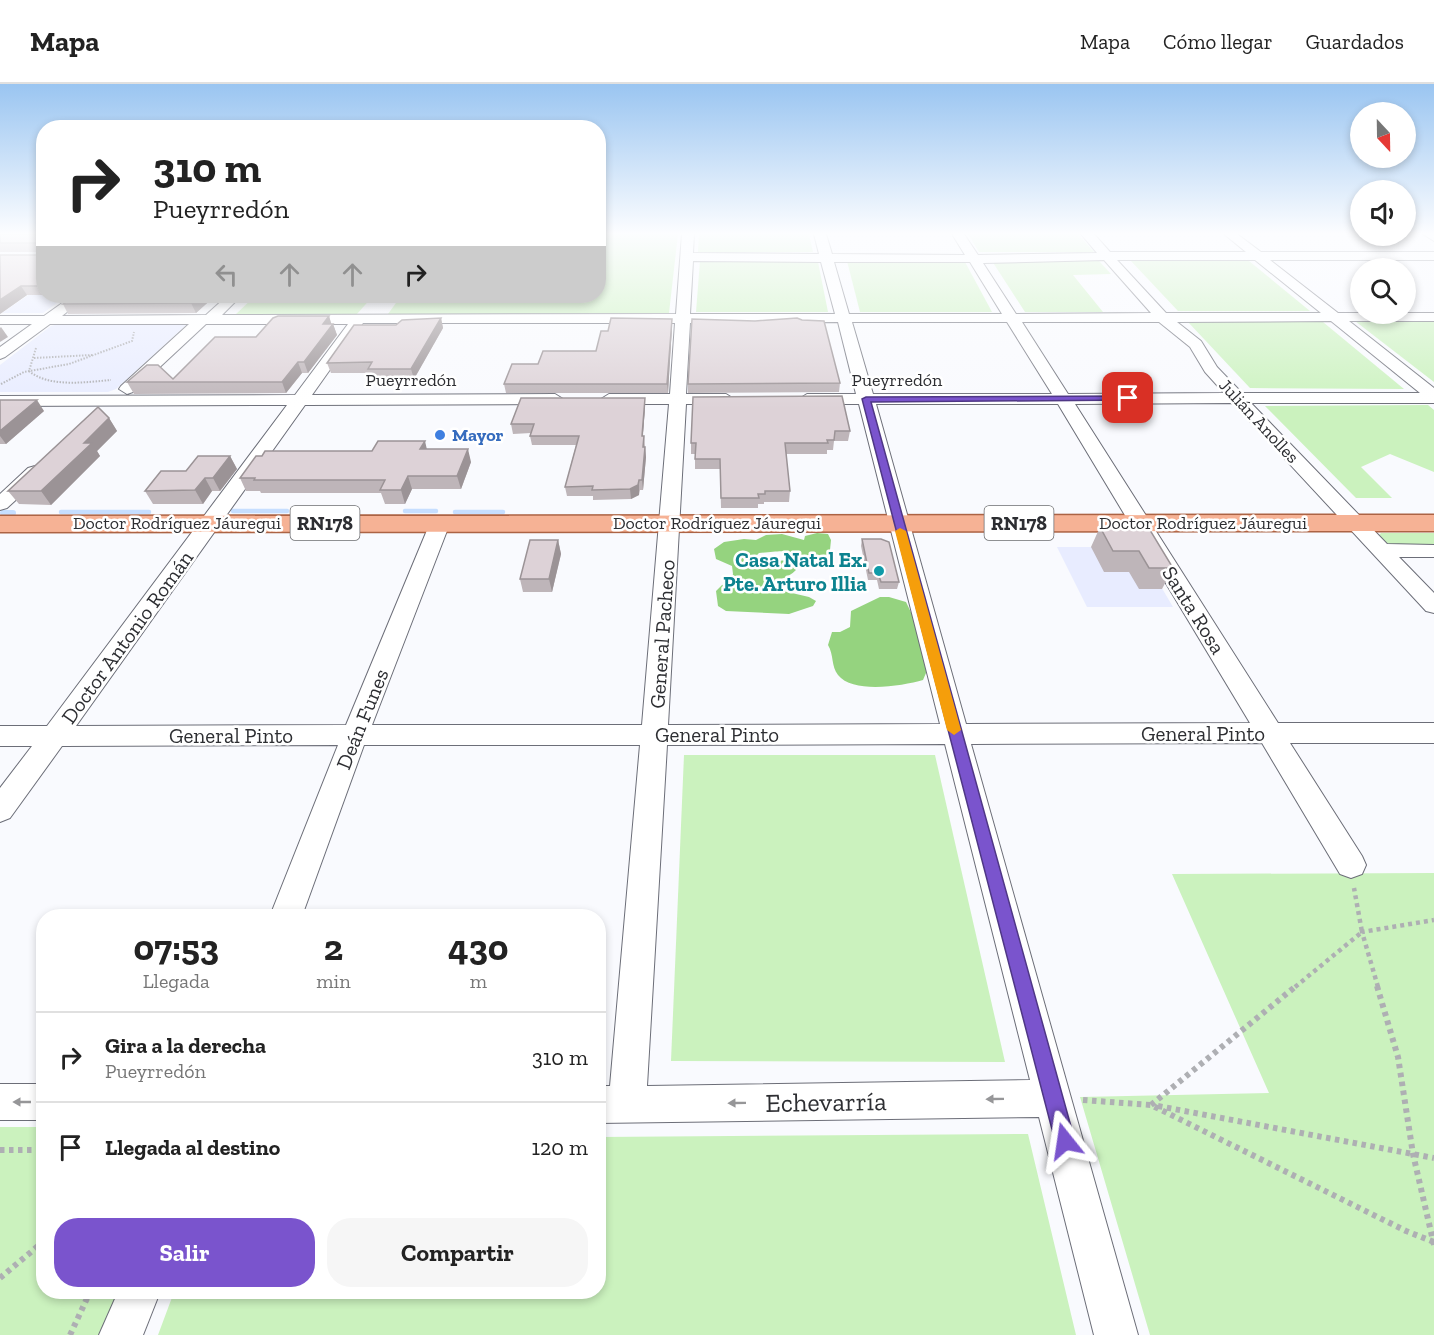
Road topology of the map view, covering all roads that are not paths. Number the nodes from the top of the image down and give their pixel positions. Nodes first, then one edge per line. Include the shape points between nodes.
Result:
1 (684, 292) edge
2 (836, 292) edge
3 (996, 292) edge
4 (1140, 292) edge
5 (1302, 292) edge
6 (70, 303) edge
7 (225, 303) edge
8 (1011, 317) junction
9 (1162, 317) junction
10 (1332, 317) junction
11 (1434, 317) edge
12 (682, 318) junction
13 (844, 318) junction
14 (206, 319) junction
15 (359, 319) junction
16 (0, 320) edge
17 (47, 320) junction
18 (0, 354) edge
19 (1434, 397) edge
20 (1063, 398) junction
21 (1237, 398) junction
22 (299, 399) junction
23 (570, 399) edge
24 (594, 399) edge
25 (747, 399) edge
26 (795, 399) edge
27 (866, 399) junction
28 (676, 400) junction
29 (0, 401) edge
30 (114, 401) junction
31 (97, 417) edge
32 (44, 464) edge
33 (0, 504) edge
34 (210, 523) junction
35 (440, 523) junction
36 (670, 523) junction
37 (898, 523) junction
38 (1356, 523) junction
39 (1434, 523) edge
40 (0, 524) edge
41 (1141, 524) junction
42 (1382, 550) junction
43 (1434, 551) edge
44 (1434, 606) edge
45 (1270, 733) junction
46 (1434, 733) edge
47 (655, 734) junction
48 (355, 735) junction
49 (956, 735) junction
50 (0, 736) edge
51 (54, 736) junction
52 (0, 810) edge
53 (1351, 865) road end
54 (289, 909) edge
55 (1054, 1098) junction
56 (0, 1102) edge
57 (36, 1102) edge
58 (613, 1105) edge
59 (136, 1299) edge
60 (121, 1335) edge
61 (1116, 1335) edge

1 - 12 street, General Pacheco
2 - 13 street
3 - 8 street, Santa Rosa
4 - 9 street, Julián Anolles
5 - 10 street
6 - 17 street
7 - 14 street
8 - 9 street
8 - 13 street
8 - 20 street, Santa Rosa
9 - 10 street
9 - 21 street, Julián Anolles via 1196,344 1211,369
10 - 11 street
10 - 19 street
12 - 13 street
12 - 15 street
12 - 28 street, General Pacheco
13 - 27 street
14 - 15 street
14 - 17 street
14 - 30 street
15 - 22 street, Doctor Antonio Román
16 - 17 street
17 - 18 street
19 - 21 street, Pueyrredón
20 - 21 street, Pueyrredón
20 - 27 street, Pueyrredón
20 - 41 street, Santa Rosa
21 - 38 street, Julián Anolles
22 - 23 street, Pueyrredón
22 - 30 street, Pueyrredón
22 - 34 street, Doctor Antonio Román
24 - 28 street
25 - 28 street
26 - 27 street, Pueyrredón
27 - 37 street
28 - 36 street, General Pacheco
29 - 30 street, Pueyrredón
30 - 31 street
32 - 33 street
34 - 35 main road, Doctor Rodríguez Jáuregui / RN178
34 - 40 main road, Doctor Rodríguez Jáuregui / RN178
34 - 51 street, Doctor Antonio Román
35 - 36 main road, Doctor Rodríguez Jáuregui / RN178
35 - 48 street, Deán Funes
36 - 37 main road, Doctor Rodríguez Jáuregui / RN178
36 - 47 street, General Pacheco
37 - 41 main road, Doctor Rodríguez Jáuregui / RN178
37 - 49 street
38 - 39 main road, Doctor Rodríguez Jáuregui / RN178
38 - 41 main road, Doctor Rodríguez Jáuregui / RN178
38 - 42 street, Julián Anolles
41 - 45 street, Santa Rosa
42 - 43 street
42 - 44 street, Julián Anolles
45 - 46 street, General Pinto
45 - 49 street, General Pinto
45 - 53 street, Santa Rosa
47 - 48 street, General Pinto
47 - 49 street, General Pinto
47 - 58 street, General Pacheco
48 - 51 street, General Pinto
48 - 54 street, Deán Funes
49 - 55 street
50 - 51 street, General Pinto
51 - 52 street, Doctor Antonio Román
55 -> 58 street, Echevarría
55 - 61 street
57 -> 56 street
59 - 60 street

